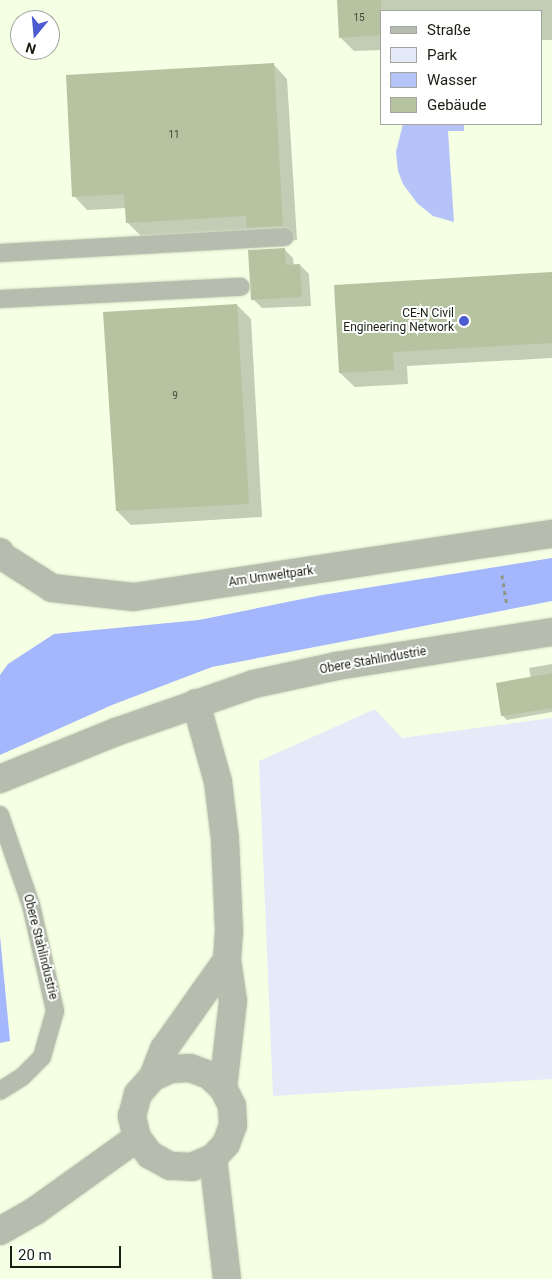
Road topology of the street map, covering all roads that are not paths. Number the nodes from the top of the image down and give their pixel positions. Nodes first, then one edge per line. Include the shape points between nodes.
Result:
1 (285, 236) dead end
2 (0, 254) edge
3 (240, 287) dead end
4 (0, 299) edge
5 (552, 534) edge
6 (0, 552) edge
7 (552, 632) edge
8 (196, 703) junction
9 (0, 779) edge
10 (0, 815) edge
11 (227, 960) junction
12 (153, 1077) junction
13 (223, 1088) junction
14 (0, 1091) edge
15 (137, 1138) junction
16 (212, 1158) junction
17 (0, 1231) edge
18 (228, 1279) edge

1 - 2 lane
3 - 4 lane
5 - 6 street, Am Umweltpark via 134,597 52,588
7 - 8 street, Obere Stahlindustrie via 337,666 254,684
8 - 9 street, Obere Stahlindustrie
8 - 11 street via 218,782 229,922
10 - 14 lane, Obere Stahlindustrie via 31,905 55,1011 42,1058 22,1077
11 - 12 street via 164,1049
11 - 13 street via 233,1001
12 - 13 street via 171,1069 190,1068 209,1075
12 - 15 street via 138,1094 134,1108 132,1116
13 - 16 street via 232,1106 233,1125 226,1144
15 - 16 street via 150,1156 170,1166 192,1167
15 - 17 street via 35,1211
16 - 18 street

